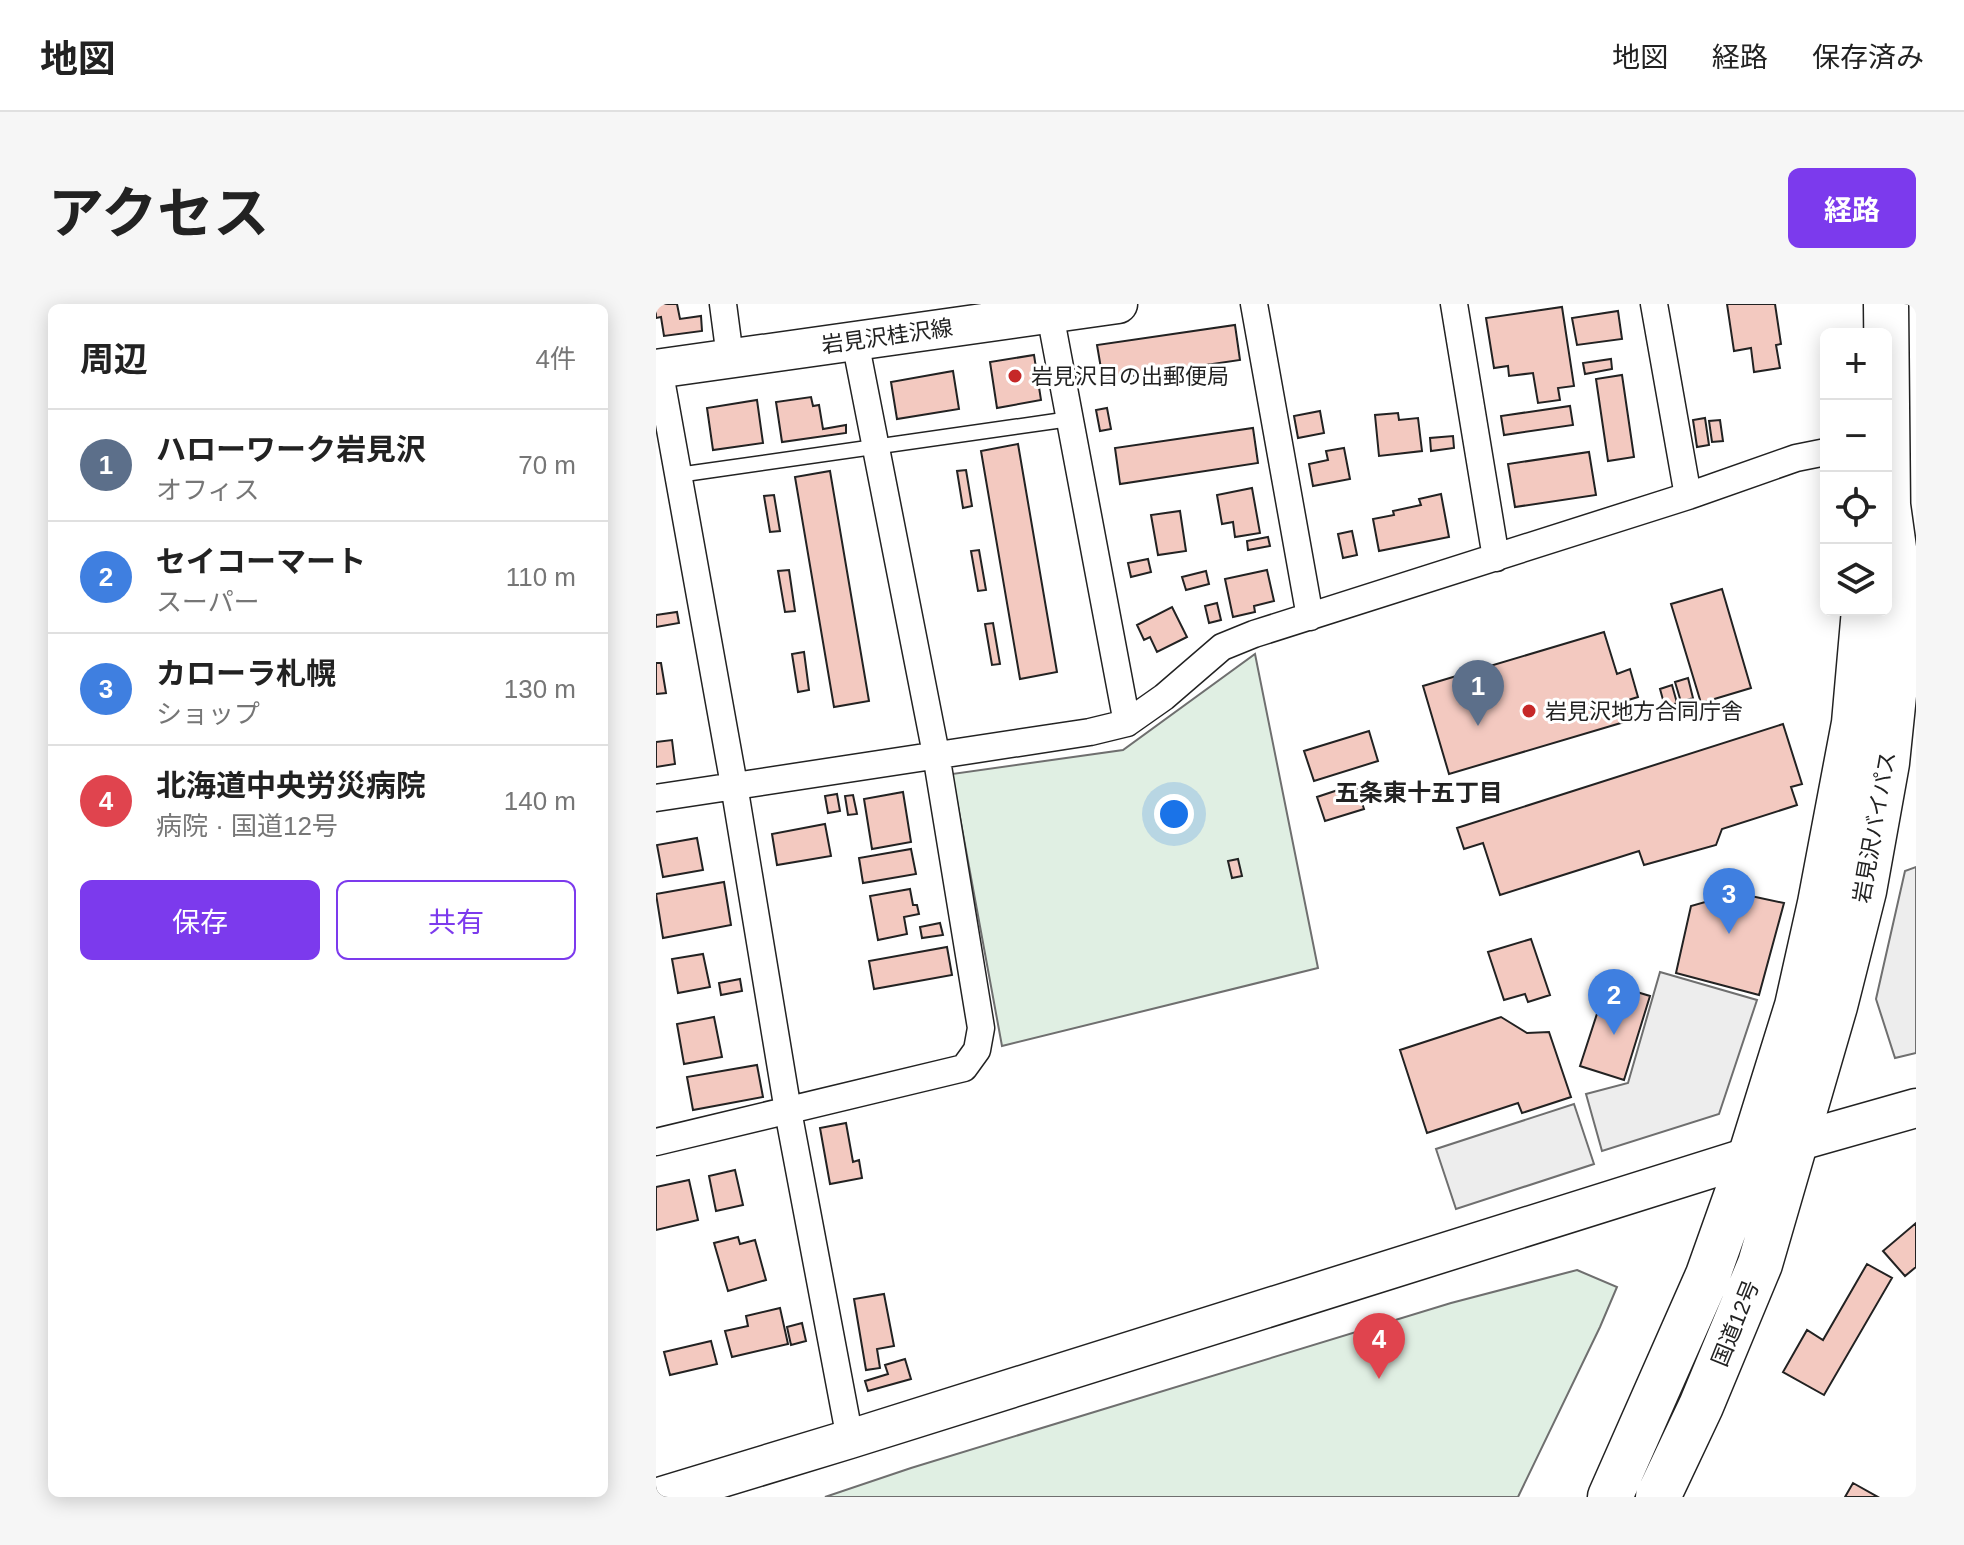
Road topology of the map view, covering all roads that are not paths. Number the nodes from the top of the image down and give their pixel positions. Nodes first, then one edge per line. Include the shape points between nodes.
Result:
1 (723, 304) edge
2 (1118, 304) edge
3 (1254, 304) edge
4 (1454, 304) edge
5 (1654, 304) edge
6 (1886, 304) edge
7 (1069, 309) edge
8 (855, 341) junction
9 (730, 357) junction
10 (658, 368) edge
11 (1887, 400) edge
12 (1070, 419) junction
13 (876, 447) junction
14 (1820, 453) edge
15 (678, 475) junction
16 (1688, 496) junction
17 (1892, 541) edge
18 (1496, 558) junction
19 (1863, 616) edge
20 (1310, 617) junction
21 (1906, 673) edge
22 (1127, 723) junction
23 (936, 754) junction
24 (734, 785) junction
25 (656, 798) edge
26 (1916, 1108) edge
27 (788, 1111) junction
28 (656, 1142) edge
29 (1796, 1142) junction
30 (1750, 1157) junction
31 (850, 1439) junction
32 (659, 1497) edge
33 (1610, 1497) edge
34 (1658, 1497) edge

1 - 9 street
2 - 7 street, 岩見沢桂沢線
3 - 20 street
4 - 18 street
5 - 16 street
6 - 11 highway, 岩見沢バイパス
7 - 8 street, 岩見沢桂沢線
7 - 12 street
8 - 9 street, 岩見沢桂沢線
8 - 13 street
9 - 10 street, 岩見沢桂沢線
10 - 15 street
12 - 13 lane
12 - 22 street
13 - 15 lane
13 - 23 street
14 - 16 street
15 - 24 street
16 - 18 street
17 - 21 highway, 岩見沢バイパス
18 - 20 street
19 - 30 highway, 岩見沢バイパス via 1854,723 1820,903 1797,1006
20 - 22 street via 1222,647
21 - 29 highway, 岩見沢バイパス via 1864,891
22 - 23 street
23 - 24 street
23 - 27 street via 981,1028 977,1050 964,1068
24 - 25 street
24 - 27 street
26 - 29 street
27 - 28 street
27 - 31 street
29 - 30 street
29 - 34 highway, 国道12号 via 1760,1264
30 - 31 street
30 - 33 highway, 国道12号 via 1708,1275
31 - 32 street

